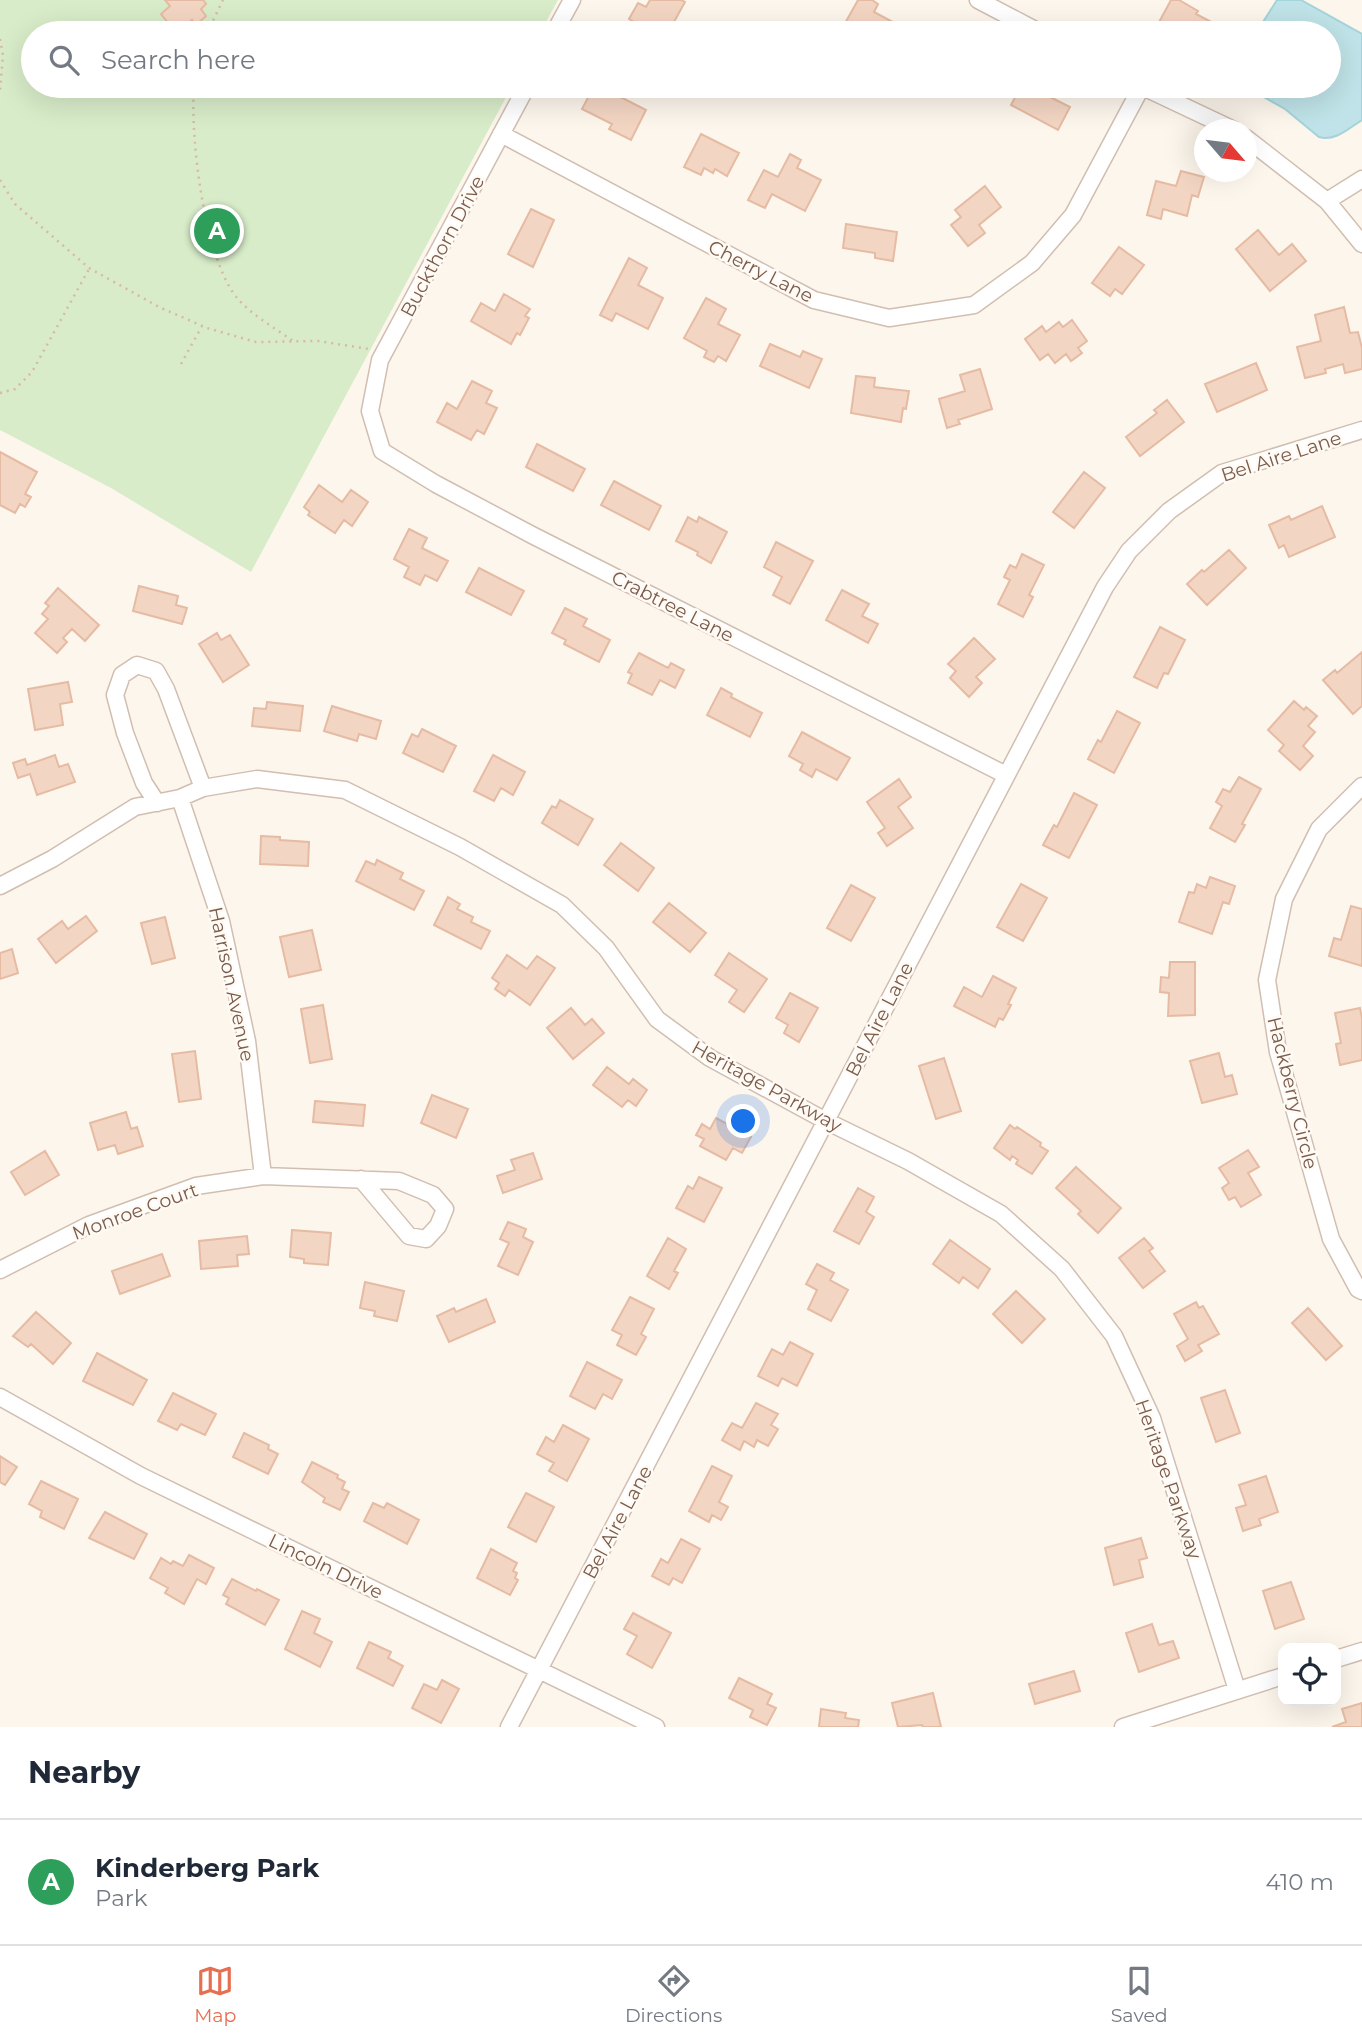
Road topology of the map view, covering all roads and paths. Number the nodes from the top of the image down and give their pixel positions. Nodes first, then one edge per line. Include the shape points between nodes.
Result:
1 (223, 0) edge
2 (572, 0) edge
3 (978, 0) edge
4 (212, 21) edge
5 (561, 21) edge
6 (1018, 21) edge
7 (0, 39) edge
8 (1, 66) edge
9 (0, 91) edge
10 (193, 98) edge
11 (520, 98) edge
12 (1135, 98) edge
13 (1166, 98) edge
14 (1211, 119) edge
15 (501, 134) junction
16 (1257, 146) edge
17 (1362, 179) edge
18 (0, 180) edge
19 (1327, 201) junction
20 (1362, 244) edge
21 (89, 268) junction
22 (202, 326) junction
23 (293, 341) junction
24 (386, 351) junction
25 (181, 365) dead end
26 (0, 393) edge
27 (370, 411) joint
28 (1362, 430) edge
29 (1006, 775) junction
30 (1362, 786) edge
31 (203, 788) junction
32 (180, 798) junction
33 (157, 803) junction
34 (0, 886) edge
35 (826, 1121) junction
36 (262, 1176) junction
37 (361, 1179) junction
38 (0, 1270) edge
39 (1362, 1292) edge
40 (0, 1397) edge
41 (1362, 1651) edge
42 (1341, 1658) edge
43 (540, 1670) junction
44 (1278, 1678) edge
45 (1237, 1690) junction
46 (509, 1727) edge
47 (656, 1727) edge
48 (1123, 1727) edge

1 - 4 path
2 - 5 street
3 - 6 street
7 - 8 path
8 - 9 path
10 - 23 path via 197,165 219,269 237,298
11 - 15 street, Buckthorn Drive
12 - 15 street, Cherry Lane via 1073,215 1032,263 974,305 889,318 814,300
13 - 14 street
15 - 24 street, Buckthorn Drive
16 - 19 street
17 - 19 street
18 - 21 path via 22,211
19 - 20 street
21 - 22 path
21 - 26 path via 33,372 15,388
22 - 23 path via 256,342
22 - 25 path
23 - 24 path
24 - 27 street, Buckthorn Drive
27 - 29 street, Crabtree Lane via 382,451 436,484
28 - 29 street, Bel Aire Lane via 1222,473 1169,511 1129,551 1105,587
29 - 35 street, Bel Aire Lane
30 - 39 street, Hackberry Circle via 1319,829 1284,899 1267,980 1278,1052 1331,1239
31 - 32 street, Heritage Parkway
31 - 33 street via 166,689 156,671 137,665 122,675 115,695 144,783
31 - 35 street, Heritage Parkway via 257,779 345,790 460,847 562,905 606,948 657,1020 710,1058
32 - 33 street, Heritage Parkway
32 - 36 street, Harrison Avenue via 227,948 247,1041
33 - 34 street, Heritage Parkway via 135,807
35 - 43 street, Bel Aire Lane
35 - 45 street, Heritage Parkway via 1000,1214 1062,1269 1114,1336 1152,1418
36 - 37 street, Monroe Court
36 - 38 street, Monroe Court via 195,1186 89,1226
37 - 37 street, Monroe Court via 409,1236 426,1239 439,1226 445,1209 433,1195 399,1181
40 - 43 street, Lincoln Drive via 141,1476
41 - 42 street
43 - 46 street, Bel Aire Lane
43 - 47 street, Lincoln Drive
44 - 45 street
45 - 48 street

